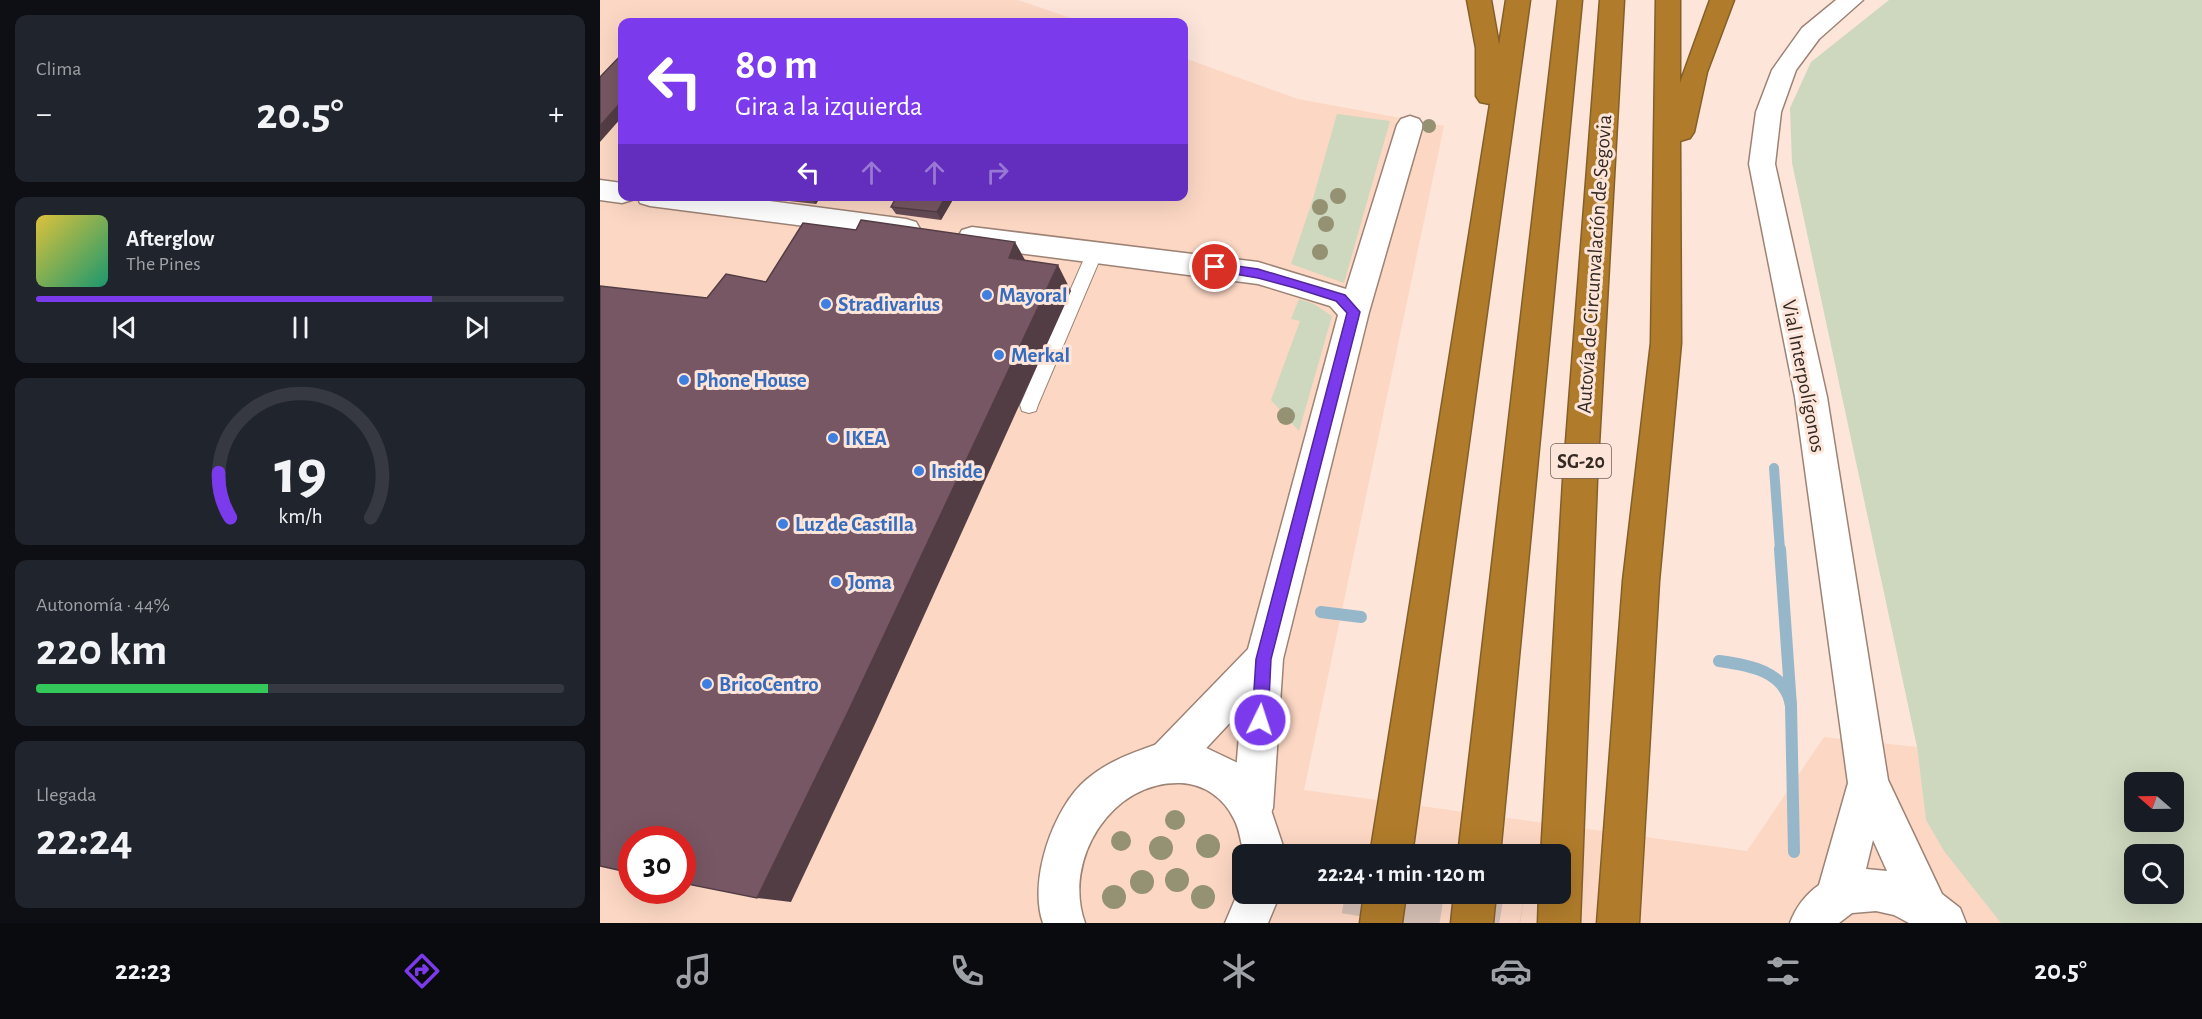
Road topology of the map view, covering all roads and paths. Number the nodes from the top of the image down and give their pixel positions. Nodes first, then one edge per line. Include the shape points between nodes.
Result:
1 (1479, 0) edge
2 (1518, 0) edge
3 (1570, 0) edge
4 (1612, 0) edge
5 (1668, 0) edge
6 (1722, 0) edge
7 (1851, 0) edge
8 (1410, 124) dead end
9 (1668, 187) junction
10 (600, 190) edge
11 (618, 192) edge
12 (689, 201) edge
13 (1095, 252) junction
14 (1354, 312) junction
15 (1029, 405) dead end
16 (1449, 473) junction
17 (1264, 659) junction
18 (1167, 761) junction
19 (1868, 783) junction
20 (1253, 808) junction
21 (1264, 844) edge
22 (1393, 844) edge
23 (1480, 844) edge
24 (1255, 904) edge
25 (1384, 904) edge
26 (1474, 904) edge
27 (1824, 910) edge
28 (1935, 915) edge
29 (1065, 923) edge
30 (1246, 923) edge
31 (1381, 923) edge
32 (1472, 923) edge
33 (1559, 923) edge
34 (1618, 923) edge

1 - 16 highway via 1490,70 1487,121 1470,231
2 - 16 highway
3 - 23 highway, SG-20
4 - 33 highway, Autovía de Circunvalación de Segovia / SG-20 via 1580,480
5 - 9 highway
6 - 9 highway via 1695,72
7 - 19 street, Vial Interpolígonos via 1822,22 1787,62 1770,103 1762,164 1811,397
8 - 14 street
9 - 34 highway via 1665,343 1641,581
10 - 11 street
12 - 13 street
13 - 14 street via 1258,273 1340,298
13 - 15 lane
14 - 17 street
16 - 22 highway
17 - 18 street
17 - 20 street
18 - 20 street via 1193,762 1217,771 1238,786
18 - 29 street via 1119,778 1079,819 1064,854 1058,886
19 - 27 street, Vial Interpolígonos
19 - 28 street, Vial Interpolígonos
20 - 21 street
24 - 30 street
25 - 31 highway
26 - 32 highway
27 - 28 street via 1857,890 1880,890 1903,896

